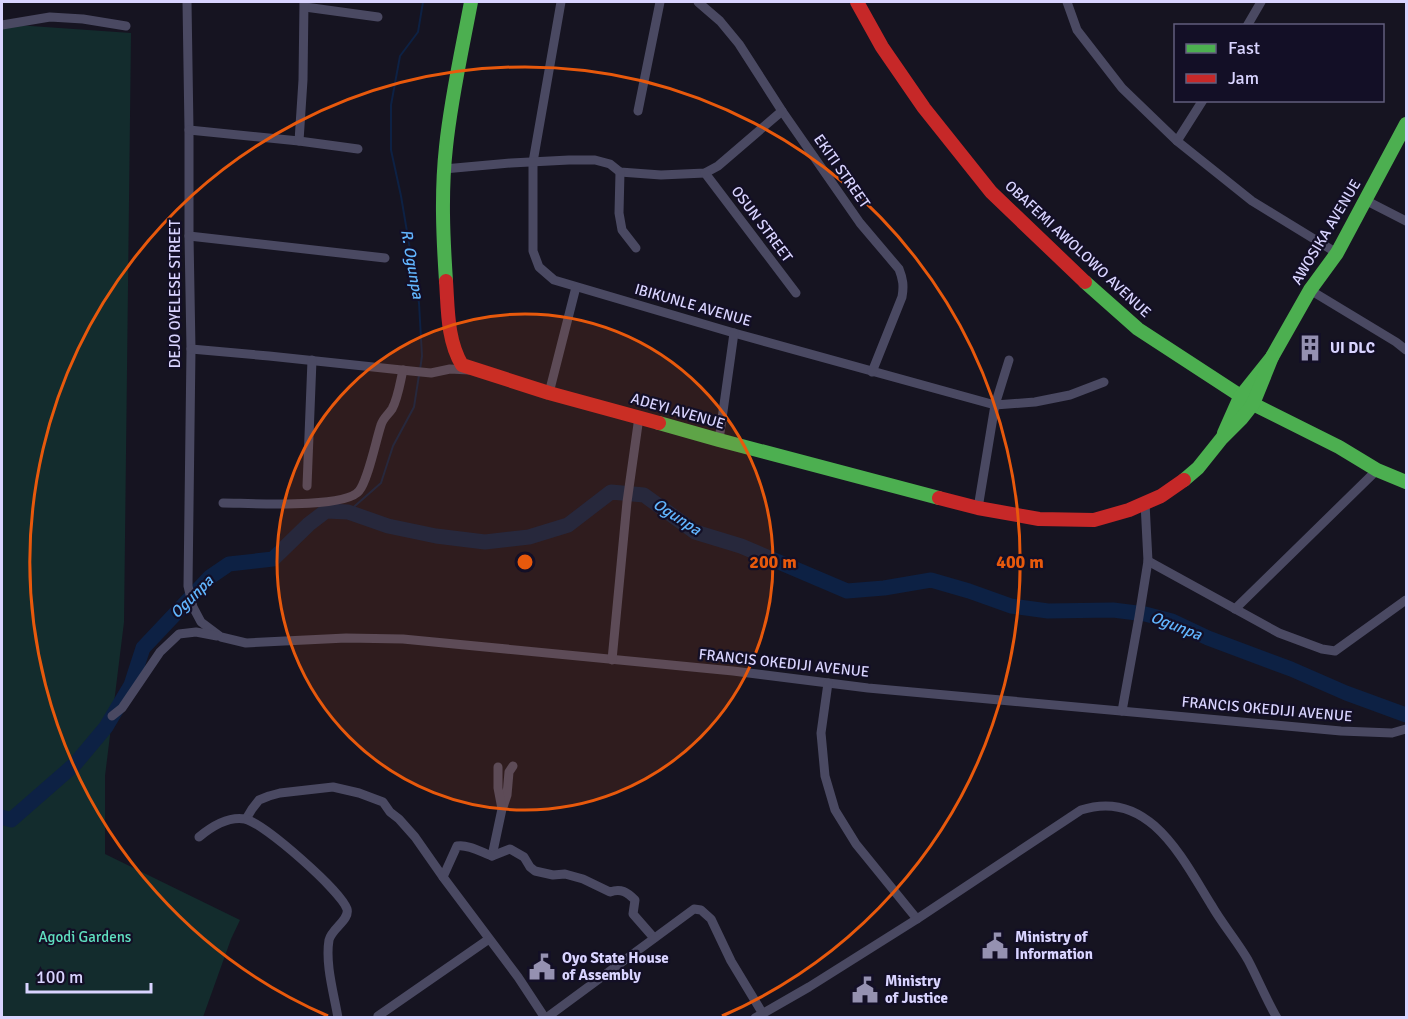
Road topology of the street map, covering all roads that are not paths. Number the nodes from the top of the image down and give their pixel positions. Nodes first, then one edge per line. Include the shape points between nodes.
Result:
1 (187, 2) edge
2 (471, 2) edge
3 (561, 2) edge
4 (660, 2) edge
5 (698, 2) edge
6 (857, 2) edge
7 (1066, 2) edge
8 (1261, 2) edge
9 (304, 4) edge
10 (378, 17) dead end
11 (1248, 24) edge
12 (2, 25) edge
13 (126, 26) dead end
14 (1202, 102) edge
15 (638, 111) dead end
16 (782, 111) junction
17 (1407, 124) edge
18 (189, 130) junction
19 (299, 141) junction
20 (1177, 141) junction
21 (358, 149) dead end
22 (533, 162) junction
23 (444, 169) junction
24 (620, 172) junction
25 (705, 173) junction
26 (1365, 200) junction
27 (1407, 221) edge
28 (189, 236) junction
29 (636, 248) dead end
30 (1337, 253) junction
31 (385, 258) dead end
32 (576, 287) junction
33 (1310, 290) junction
34 (796, 293) dead end
35 (734, 333) junction
36 (191, 349) junction
37 (1407, 350) edge
38 (312, 360) junction
39 (1008, 360) dead end
40 (407, 371) junction
41 (480, 371) junction
42 (872, 372) junction
43 (1104, 382) dead end
44 (549, 393) junction
45 (1246, 401) junction
46 (995, 405) junction
47 (639, 417) junction
48 (719, 440) junction
49 (1377, 470) junction
50 (1407, 482) edge
51 (307, 486) dead end
52 (223, 503) dead end
53 (1146, 503) junction
54 (978, 508) junction
55 (1148, 561) junction
56 (1407, 600) edge
57 (1235, 609) junction
58 (220, 637) junction
59 (612, 660) junction
60 (828, 682) junction
61 (1122, 711) junction
62 (112, 716) dead end
63 (1407, 729) edge
64 (513, 766) dead end
65 (498, 767) dead end
66 (502, 809) junction
67 (246, 819) junction
68 (199, 837) dead end
69 (492, 856) junction
70 (443, 877) junction
71 (917, 919) junction
72 (654, 938) junction
73 (489, 939) junction
74 (765, 1015) edge
75 (338, 1017) edge
76 (379, 1017) edge
77 (545, 1017) edge
78 (1277, 1017) edge

1 - 18 street, DEJO OYELESE STREET
2 - 23 street, ADEYI AVENUE
3 - 22 street, IBIKUNLE AVENUE
4 - 15 street
5 - 16 street, EKITI STREET via 739,44
6 - 45 street, OBAFEMI AWOLOWO AVENUE via 924,108 991,192 1138,329
7 - 20 street via 1077,30 1122,88
8 - 11 street
9 - 10 street
9 - 19 street
12 - 13 street via 50,17
14 - 20 street
16 - 25 street
16 - 42 street, EKITI STREET via 903,279 902,297
17 - 26 street, AWOSIKA AVENUE
18 - 19 street
18 - 28 street, DEJO OYELESE STREET
19 - 21 street
20 - 30 street via 1252,201
22 - 23 street
22 - 24 street via 594,160 610,164
22 - 32 street, IBIKUNLE AVENUE via 533,251 539,267 554,280
23 - 41 street, ADEYI AVENUE via 443,242 453,347 462,365
24 - 25 street
24 - 29 street via 622,230
25 - 34 street, OSUN STREET
26 - 27 street
26 - 30 street, AWOSIKA AVENUE
28 - 31 street
28 - 36 street, DEJO OYELESE STREET
30 - 33 street, AWOSIKA AVENUE
32 - 35 street, IBIKUNLE AVENUE
32 - 44 street
33 - 37 street
33 - 45 street, AWOSIKA AVENUE
35 - 42 street, IBIKUNLE AVENUE
35 - 48 street
36 - 38 street
36 - 58 street, DEJO OYELESE STREET via 188,586 201,622
38 - 40 street
38 - 51 street
39 - 46 street
40 - 41 street
40 - 52 street via 383,418 365,481 354,496 321,503
41 - 44 street, ADEYI AVENUE
42 - 46 street, IBIKUNLE AVENUE
43 - 46 street, IBIKUNLE AVENUE via 1071,395
44 - 47 street, ADEYI AVENUE
45 - 49 street, OBAFEMI AWOLOWO AVENUE
45 - 53 street, ADEYI AVENUE via 1242,418 1198,468
46 - 54 street
47 - 48 street, ADEYI AVENUE
47 - 59 street
48 - 54 street, ADEYI AVENUE
49 - 50 street, OBAFEMI AWOLOWO AVENUE
49 - 57 street
53 - 54 street, ADEYI AVENUE via 1094,520 1039,519
53 - 55 street
55 - 57 street
55 - 61 street
56 - 57 street via 1335,651 1279,633
58 - 59 street, FRANCIS OKEDIJI AVENUE via 246,643 403,639
58 - 62 street, FRANCIS OKEDIJI AVENUE via 196,632 179,634 160,652 122,708
59 - 60 street, FRANCIS OKEDIJI AVENUE
60 - 61 street, FRANCIS OKEDIJI AVENUE
60 - 71 street via 821,733 825,776 835,810 856,844
61 - 63 street, FRANCIS OKEDIJI AVENUE via 1341,731 1392,733
64 - 66 street
65 - 66 street
66 - 69 street
67 - 68 street via 229,820
67 - 70 street via 259,800 269,796 333,787 358,793 383,802 415,837
67 - 75 street via 294,852 346,908 346,919 329,940 329,966
69 - 70 street via 459,845
69 - 72 street via 510,849 524,857 535,871 583,879 610,892 627,892 635,900 633,914
70 - 73 street
71 - 74 street
71 - 78 street via 1081,810 1095,805 1128,809 1157,827 1187,864 1247,959
72 - 74 street via 694,909 701,910 711,919 731,962
72 - 77 street
73 - 76 street
73 - 77 street

